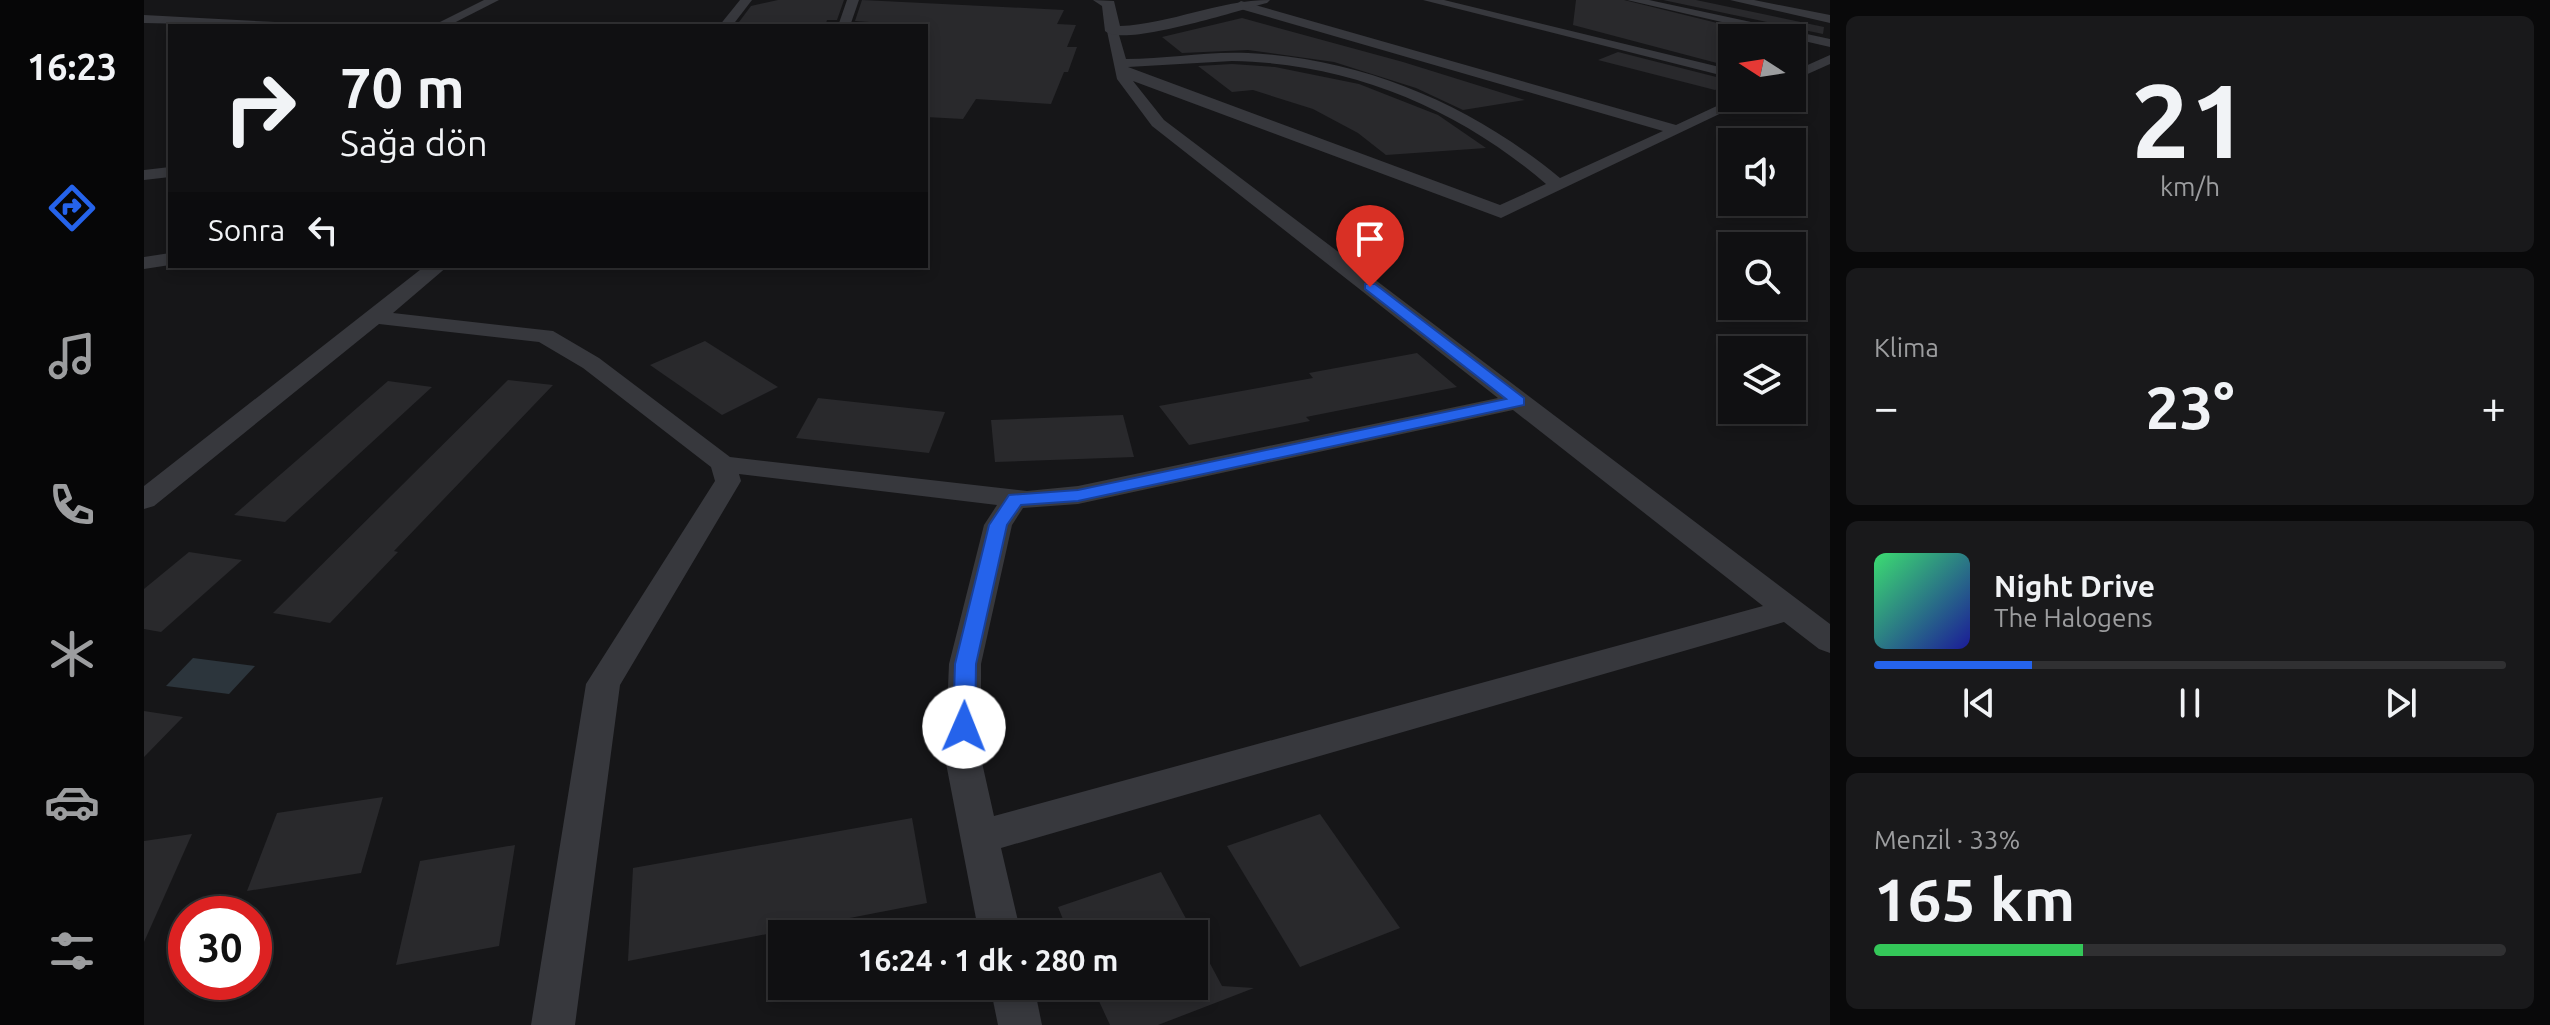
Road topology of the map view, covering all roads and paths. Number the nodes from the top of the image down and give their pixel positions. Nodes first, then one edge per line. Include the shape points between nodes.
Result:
1 (493, 0) edge
2 (746, 0) edge
3 (853, 0) edge
4 (1101, 0) edge
5 (1262, 0) edge
6 (1429, 0) edge
7 (1633, 0) edge
8 (1736, 0) edge
9 (1241, 5) junction
10 (168, 8) dead end
11 (144, 18) edge
12 (1830, 19) edge
13 (242, 24) edge
14 (442, 24) edge
15 (727, 24) edge
16 (845, 24) edge
17 (1113, 31) junction
18 (1830, 43) edge
19 (1830, 59) edge
20 (1121, 68) junction
21 (1806, 70) edge
22 (1718, 71) edge
23 (1718, 111) edge
24 (1677, 130) junction
25 (168, 172) edge
26 (144, 175) edge
27 (1558, 185) junction
28 (168, 259) edge
29 (144, 263) edge
30 (435, 268) edge
31 (374, 317) junction
32 (1519, 401) junction
33 (723, 464) junction
34 (1015, 499) junction
35 (144, 500) edge
36 (1789, 610) junction
37 (1830, 641) edge
38 (980, 837) junction
39 (997, 920) edge
40 (1015, 1000) edge
41 (553, 1025) edge
42 (1020, 1025) edge

1 - 14 street
2 - 15 street
3 - 16 street
4 - 17 street via 1109,4
5 - 9 street
6 - 22 street
7 - 18 street
8 - 12 street
9 - 17 street via 1140,30
9 - 24 street
10 - 11 street
11 - 13 street
17 - 20 street
19 - 21 street
20 - 27 street via 1244,57 1346,72 1426,100 1476,125
20 - 27 street via 1501,212
20 - 32 street via 1158,123
23 - 24 street
24 - 27 street
25 - 26 street
28 - 29 street
30 - 31 street
31 - 33 street via 545,336 591,363
31 - 35 street
32 - 34 street via 1078,495
32 - 36 street
33 - 34 street
33 - 41 street via 728,481 603,684
34 - 38 street via 998,525 965,664 963,758
36 - 37 street
36 - 38 street
38 - 39 street
40 - 42 street

